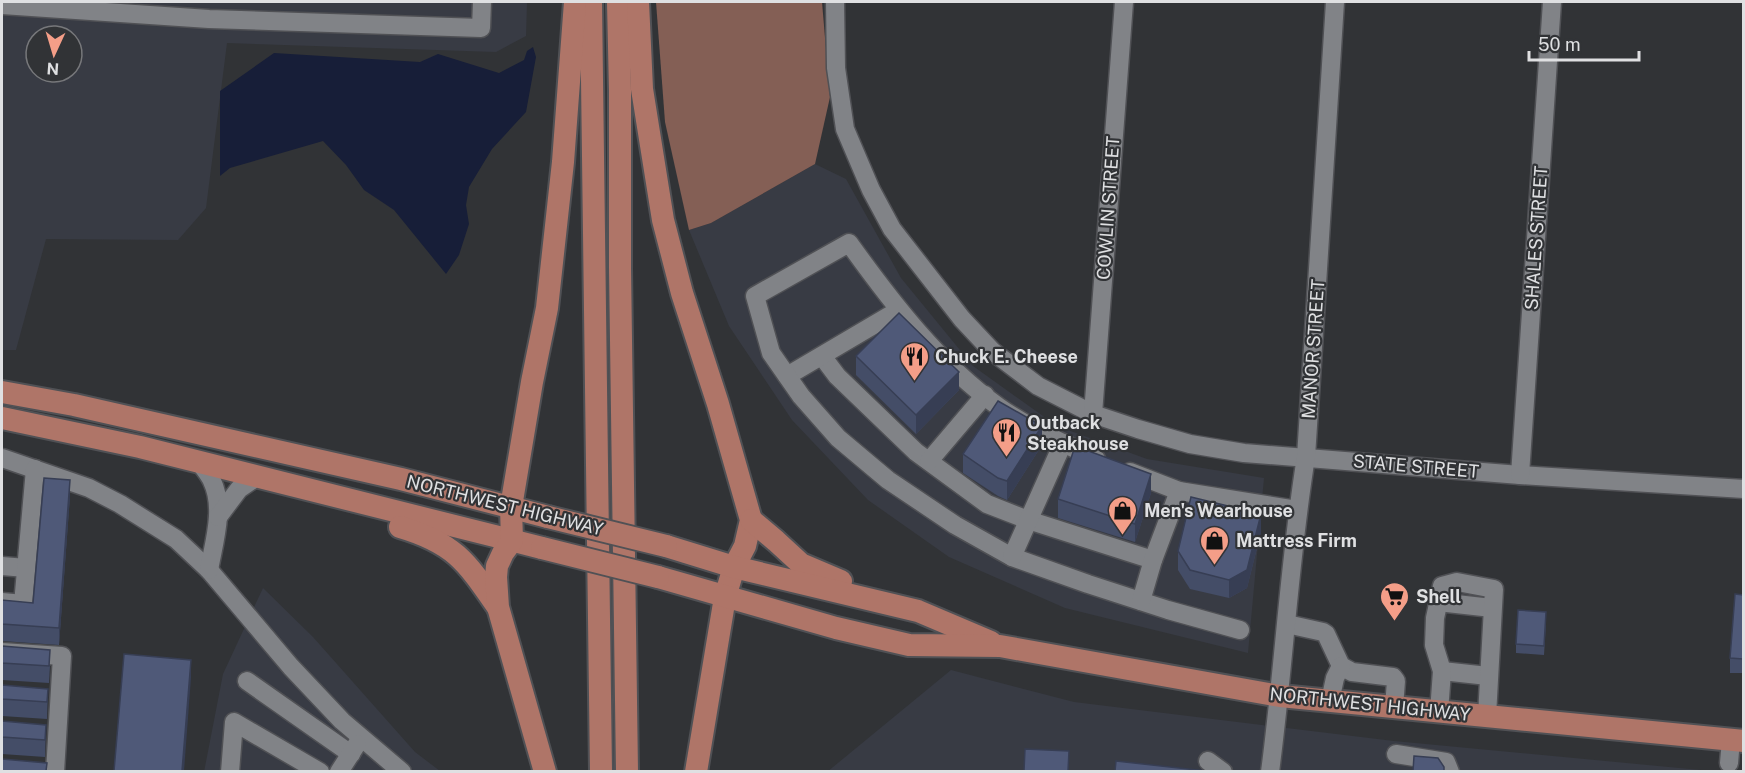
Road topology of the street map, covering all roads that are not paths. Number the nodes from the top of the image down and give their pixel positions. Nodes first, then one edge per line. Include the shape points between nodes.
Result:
1 (482, 2) edge
2 (575, 2) edge
3 (591, 2) edge
4 (618, 2) edge
5 (638, 2) edge
6 (835, 2) edge
7 (1124, 2) edge
8 (1335, 2) edge
9 (1552, 2) edge
10 (2, 6) edge
11 (899, 310) junction
12 (822, 356) junction
13 (788, 376) junction
14 (2, 392) edge
15 (984, 395) junction
16 (1093, 414) junction
17 (2, 418) edge
18 (1063, 443) junction
19 (1306, 457) junction
20 (2, 458) edge
21 (199, 461) junction
22 (929, 461) junction
23 (35, 469) junction
24 (1520, 475) junction
25 (258, 476) junction
26 (1743, 489) edge
27 (1179, 491) junction
28 (325, 493) junction
29 (510, 507) junction
30 (1297, 510) junction
31 (218, 517) junction
32 (751, 520) junction
33 (1028, 520) junction
34 (512, 541) junction
35 (1012, 556) junction
36 (1154, 560) junction
37 (2, 566) edge
38 (734, 567) junction
39 (26, 568) junction
40 (209, 570) junction
41 (725, 597) junction
42 (1141, 601) junction
43 (2, 602) edge
44 (498, 607) junction
45 (918, 611) junction
46 (1287, 624) junction
47 (1240, 630) dead end
48 (1000, 646) junction
49 (2, 652) edge
50 (1341, 666) junction
51 (1442, 671) junction
52 (1488, 676) junction
53 (247, 681) dead end
54 (1280, 696) junction
55 (1330, 701) junction
56 (1394, 707) junction
57 (1438, 712) junction
58 (1487, 716) junction
59 (35, 729) edge
60 (57, 731) junction
61 (362, 738) junction
62 (1737, 740) edge
63 (351, 754) junction
64 (1396, 754) dead end
65 (1208, 761) dead end
66 (34, 767) edge
67 (1728, 768) edge
68 (55, 770) edge
69 (230, 771) edge
70 (320, 771) edge
71 (339, 771) edge
72 (402, 771) edge
73 (545, 771) edge
74 (601, 771) edge
75 (627, 771) edge
76 (696, 771) edge
77 (1223, 771) edge
78 (1270, 771) edge
79 (1450, 771) edge

1 - 10 street via 481,28 218,19
2 - 29 main road via 547,308
3 - 74 main road
4 - 75 main road
5 - 32 main road via 642,89 663,220
6 - 16 street, STATE STREET via 836,68 845,129 870,190 892,229 992,351 1038,386
7 - 16 street, COWLIN STREET
8 - 19 street, MANOR STREET
9 - 24 street, SHALES STREET
11 - 12 street
11 - 13 street via 849,243 755,296 771,353
11 - 15 street
12 - 13 street
12 - 22 street via 837,376
13 - 35 street via 838,438 888,480 955,525
14 - 29 main road, NORTHWEST HIGHWAY via 151,422
15 - 18 street
15 - 22 street
16 - 19 street, STATE STREET via 1190,444
17 - 21 main road, NORTHWEST HIGHWAY
18 - 27 street via 1096,460
18 - 33 street
19 - 24 street, STATE STREET
19 - 30 street, MANOR STREET
20 - 23 street
21 - 25 main road, NORTHWEST HIGHWAY
21 - 31 street via 212,480
22 - 33 street via 987,504
23 - 39 street
23 - 40 street via 120,504 176,539
24 - 26 street, STATE STREET
25 - 28 main road, NORTHWEST HIGHWAY
25 - 31 street via 239,489
27 - 30 street
27 - 36 street
28 - 34 main road, NORTHWEST HIGHWAY
28 - 44 main road via 383,522 423,534 450,548 471,568
29 - 34 main road
29 - 38 main road, NORTHWEST HIGHWAY, bridge
30 - 46 street, MANOR STREET
31 - 40 street
32 - 38 main road via 745,546
32 - 45 main road via 801,564
33 - 35 street
33 - 36 street
34 - 41 main road, NORTHWEST HIGHWAY, bridge
34 - 44 main road via 497,566
35 - 42 street
36 - 42 street
37 - 39 street
38 - 41 main road
38 - 45 main road, NORTHWEST HIGHWAY
39 - 43 street via 23,604
40 - 61 street via 291,667
41 - 48 main road, NORTHWEST HIGHWAY via 909,645
41 - 76 main road
42 - 47 street
44 - 73 main road
45 - 48 main road, NORTHWEST HIGHWAY
46 - 50 street via 1326,634
46 - 54 street, MANOR STREET
48 - 54 main road, NORTHWEST HIGHWAY
49 - 60 street via 62,656 54,695
50 - 55 street
50 - 56 street via 1352,672 1393,677
51 - 52 street
51 - 52 street via 1434,645 1435,618 1442,586 1456,582 1494,589
51 - 57 street
52 - 58 street
53 - 63 street
54 - 55 main road, NORTHWEST HIGHWAY
54 - 78 street, MANOR STREET
55 - 56 main road, NORTHWEST HIGHWAY
56 - 57 main road, NORTHWEST HIGHWAY
57 - 58 main road, NORTHWEST HIGHWAY
58 - 62 main road, NORTHWEST HIGHWAY
59 - 60 street
60 - 68 street
61 - 63 street
61 - 72 street
62 - 67 street
63 - 71 street
64 - 79 street via 1446,762
65 - 77 street
66 - 68 street
69 - 70 street via 234,722

